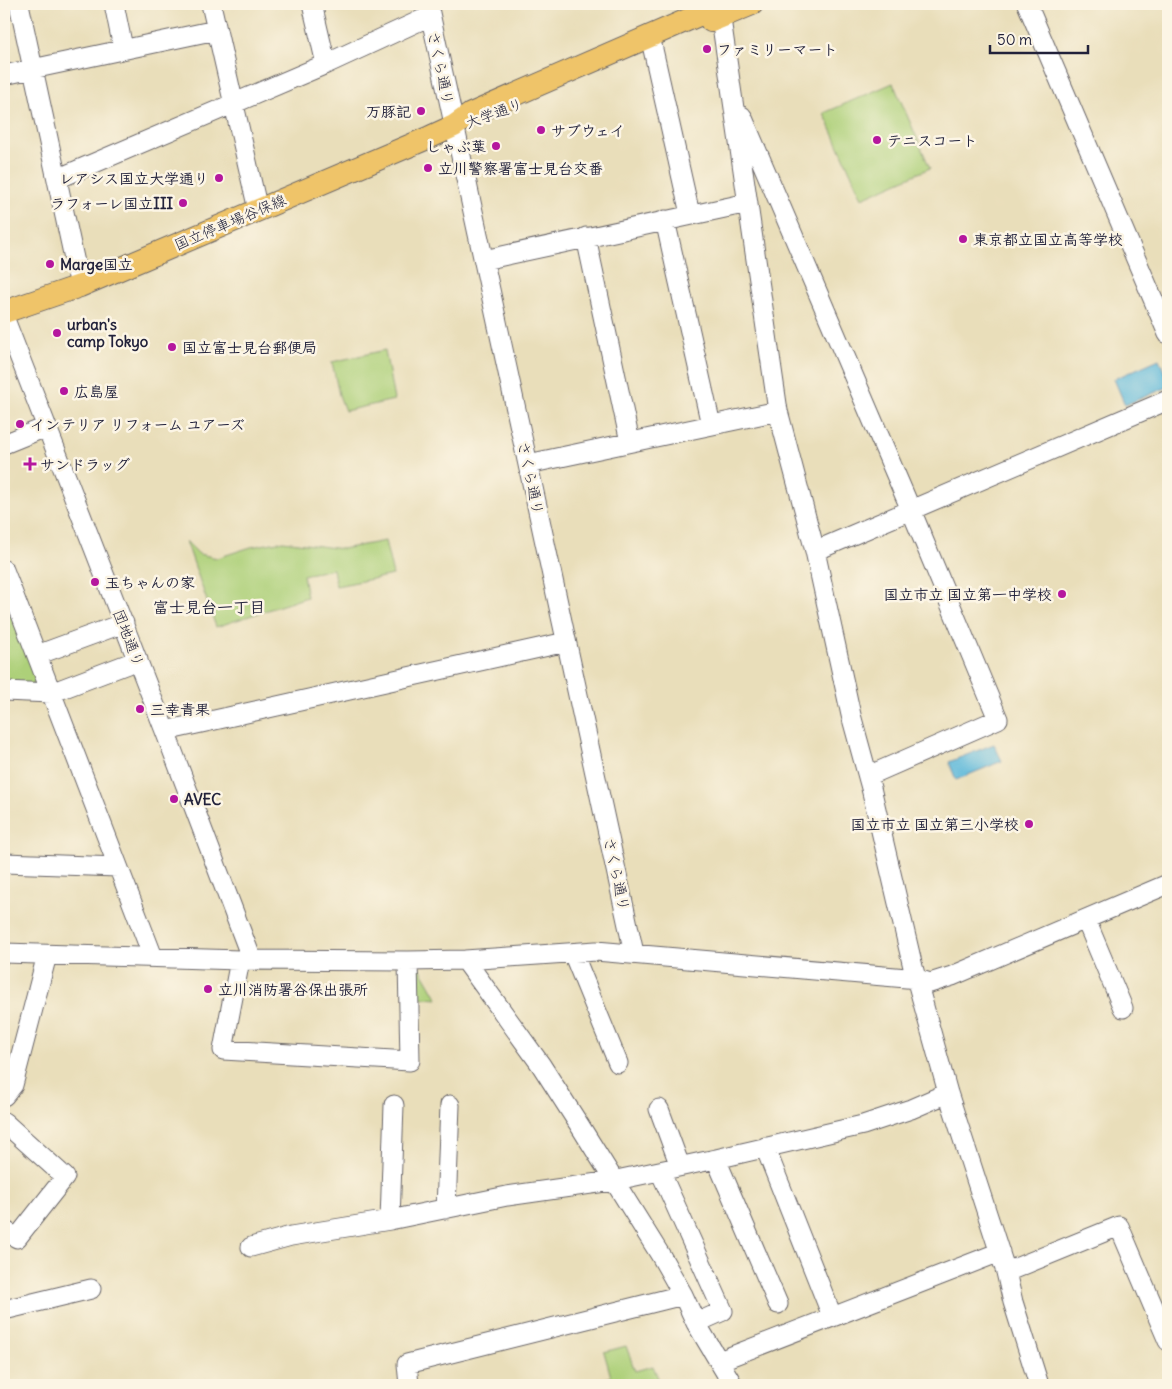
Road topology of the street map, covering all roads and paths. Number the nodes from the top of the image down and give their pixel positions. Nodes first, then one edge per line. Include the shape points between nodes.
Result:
1 (19, 4) edge
2 (114, 4) edge
3 (211, 4) edge
4 (312, 4) edge
5 (752, 4) edge
6 (1027, 4) edge
7 (721, 8) edge
8 (429, 10) edge
9 (216, 30) junction
10 (652, 41) junction
11 (123, 48) junction
12 (326, 64) junction
13 (34, 69) junction
14 (4, 75) edge
15 (733, 94) junction
16 (234, 104) junction
17 (454, 126) junction
18 (57, 179) junction
19 (748, 203) junction
20 (258, 210) junction
21 (690, 214) junction
22 (665, 220) junction
23 (586, 237) junction
24 (484, 260) junction
25 (80, 286) junction
26 (4, 312) edge
27 (4, 317) edge
28 (1168, 334) edge
29 (1168, 400) edge
30 (778, 411) junction
31 (711, 425) junction
32 (46, 427) junction
33 (630, 442) junction
34 (4, 444) edge
35 (528, 464) junction
36 (911, 510) junction
37 (815, 551) junction
38 (4, 570) edge
39 (12, 611) edge
40 (124, 623) junction
41 (566, 642) junction
42 (37, 655) junction
43 (138, 660) junction
44 (4, 691) edge
45 (51, 693) junction
46 (165, 730) junction
47 (868, 776) junction
48 (4, 863) edge
49 (118, 868) junction
50 (1168, 884) edge
51 (1086, 920) junction
52 (4, 953) edge
53 (634, 953) junction
54 (47, 954) junction
55 (573, 954) junction
56 (153, 957) junction
57 (246, 960) junction
58 (465, 960) junction
59 (408, 961) junction
60 (918, 980) junction
61 (1123, 1008) dead end
62 (618, 1063) dead end
63 (948, 1094) junction
64 (4, 1096) edge
65 (394, 1105) dead end
66 (450, 1105) dead end
67 (659, 1109) dead end
68 (5, 1124) edge
69 (765, 1147) junction
70 (716, 1160) junction
71 (680, 1166) junction
72 (660, 1171) junction
73 (612, 1181) junction
74 (446, 1209) junction
75 (390, 1220) junction
76 (4, 1230) edge
77 (251, 1247) dead end
78 (1000, 1252) junction
79 (1006, 1272) junction
80 (91, 1289) dead end
81 (684, 1295) junction
82 (778, 1304) dead end
83 (4, 1310) edge
84 (832, 1316) junction
85 (696, 1324) junction
86 (1168, 1341) edge
87 (720, 1361) junction
88 (410, 1385) edge
89 (733, 1385) edge
90 (1039, 1385) edge

1 - 13 street
2 - 11 street
3 - 9 street
4 - 12 street
5 - 7 main road, 大学通り
6 - 28 street
7 - 10 main road, 大学通り
7 - 15 street
8 - 12 street
8 - 17 street, さくら通り
9 - 11 street
9 - 16 street
10 - 17 main road, 大学通り via 471,114
10 - 21 street
11 - 13 street
12 - 16 street
13 - 14 street
13 - 18 street
15 - 19 street
15 - 36 street
16 - 18 street
16 - 20 street
17 - 20 main road, 国立停車場谷保線
17 - 24 street, さくら通り
18 - 25 street
19 - 21 street
19 - 30 street
20 - 25 main road, 国立停車場谷保線
21 - 22 street
22 - 23 street
22 - 31 street
23 - 24 street
23 - 33 street
24 - 35 street, さくら通り
25 - 26 main road, 国立停車場谷保線
27 - 32 street, 団地通り
29 - 36 street
30 - 31 street
30 - 37 street
31 - 33 street
32 - 34 street
32 - 40 street, 団地通り
33 - 35 street
35 - 41 street, さくら通り
36 - 37 street
36 - 47 street via 998,719
37 - 47 street via 851,715
38 - 39 street
39 - 42 street
40 - 42 street
40 - 43 street, 団地通り
41 - 46 street
41 - 53 street, さくら通り
42 - 45 street
43 - 45 street
43 - 46 street, 団地通り
44 - 45 street
45 - 49 street
46 - 57 street, 団地通り
47 - 60 street
48 - 49 street
49 - 56 street
50 - 51 street
51 - 60 street via 952,976 930,983
51 - 61 street
52 - 54 street
53 - 55 street via 596,951
53 - 60 street
54 - 56 street
54 - 64 street via 12,1085
55 - 58 street
55 - 62 street
56 - 57 street
57 - 59 street
57 - 59 street via 223,1050 410,1061
58 - 59 street
58 - 73 street via 541,1065
60 - 63 street
63 - 69 street via 863,1125
63 - 78 street
65 - 75 street
66 - 74 street
67 - 71 street
68 - 76 street via 65,1177 17,1238
69 - 70 street
69 - 84 street
70 - 71 street
70 - 82 street
71 - 72 street
72 - 73 street
72 - 85 street via 723,1310
73 - 74 street via 507,1196
73 - 81 street
74 - 75 street
75 - 77 street via 291,1236
78 - 79 street
78 - 84 street
79 - 86 street via 1119,1226
79 - 90 street
80 - 83 street
81 - 85 street
81 - 88 street via 408,1364
84 - 87 street
85 - 87 street
87 - 89 street

